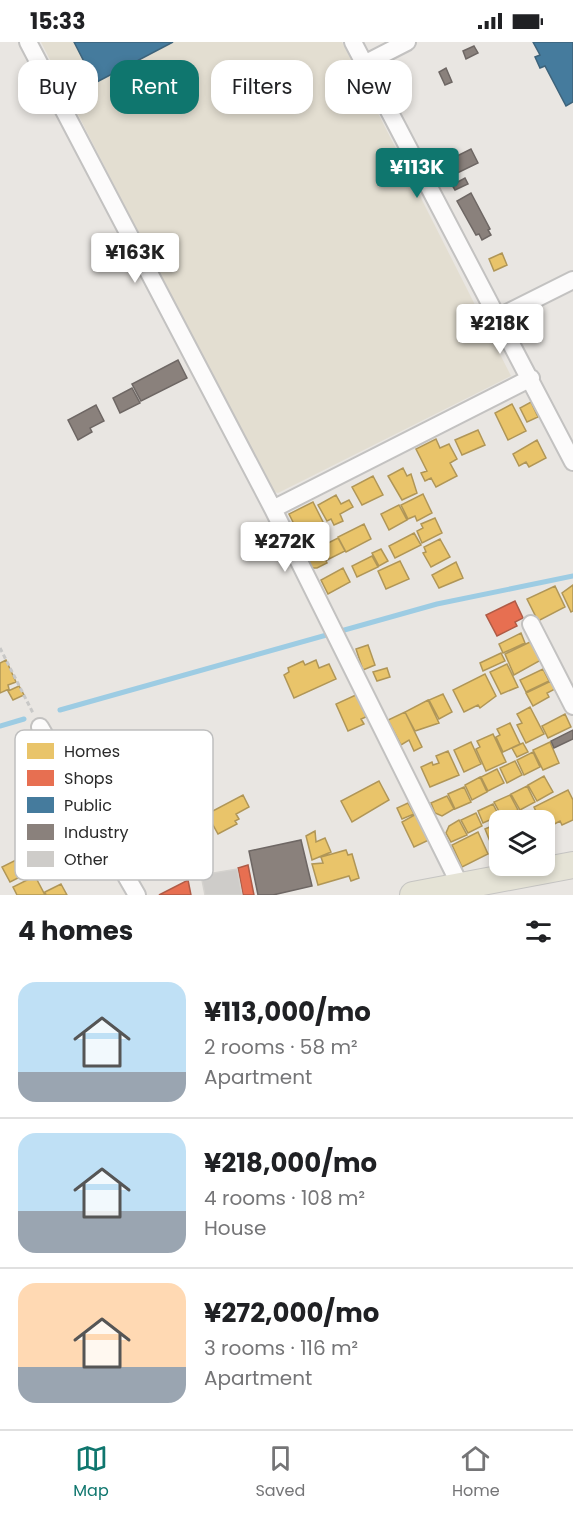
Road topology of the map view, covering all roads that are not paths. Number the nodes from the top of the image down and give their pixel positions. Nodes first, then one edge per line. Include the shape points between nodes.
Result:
1 (28, 42) edge
2 (353, 42) edge
3 (407, 42) edge
4 (362, 60) edge
5 (372, 60) edge
6 (391, 114) edge
7 (573, 280) edge
8 (499, 317) junction
9 (531, 378) junction
10 (573, 462) edge
11 (273, 509) junction
12 (531, 624) dead end
13 (573, 706) edge
14 (40, 727) road end
15 (42, 730) edge
16 (573, 865) edge
17 (128, 880) edge
18 (461, 887) junction
19 (491, 888) edge
20 (137, 895) edge
21 (413, 895) edge

1 - 11 street
2 - 4 street
3 - 5 street
6 - 8 street
7 - 8 street
8 - 9 street
9 - 10 street
9 - 11 street
11 - 18 street
12 - 13 street
14 - 15 street
16 - 19 main road
17 - 20 street
18 - 19 main road
18 - 21 main road

